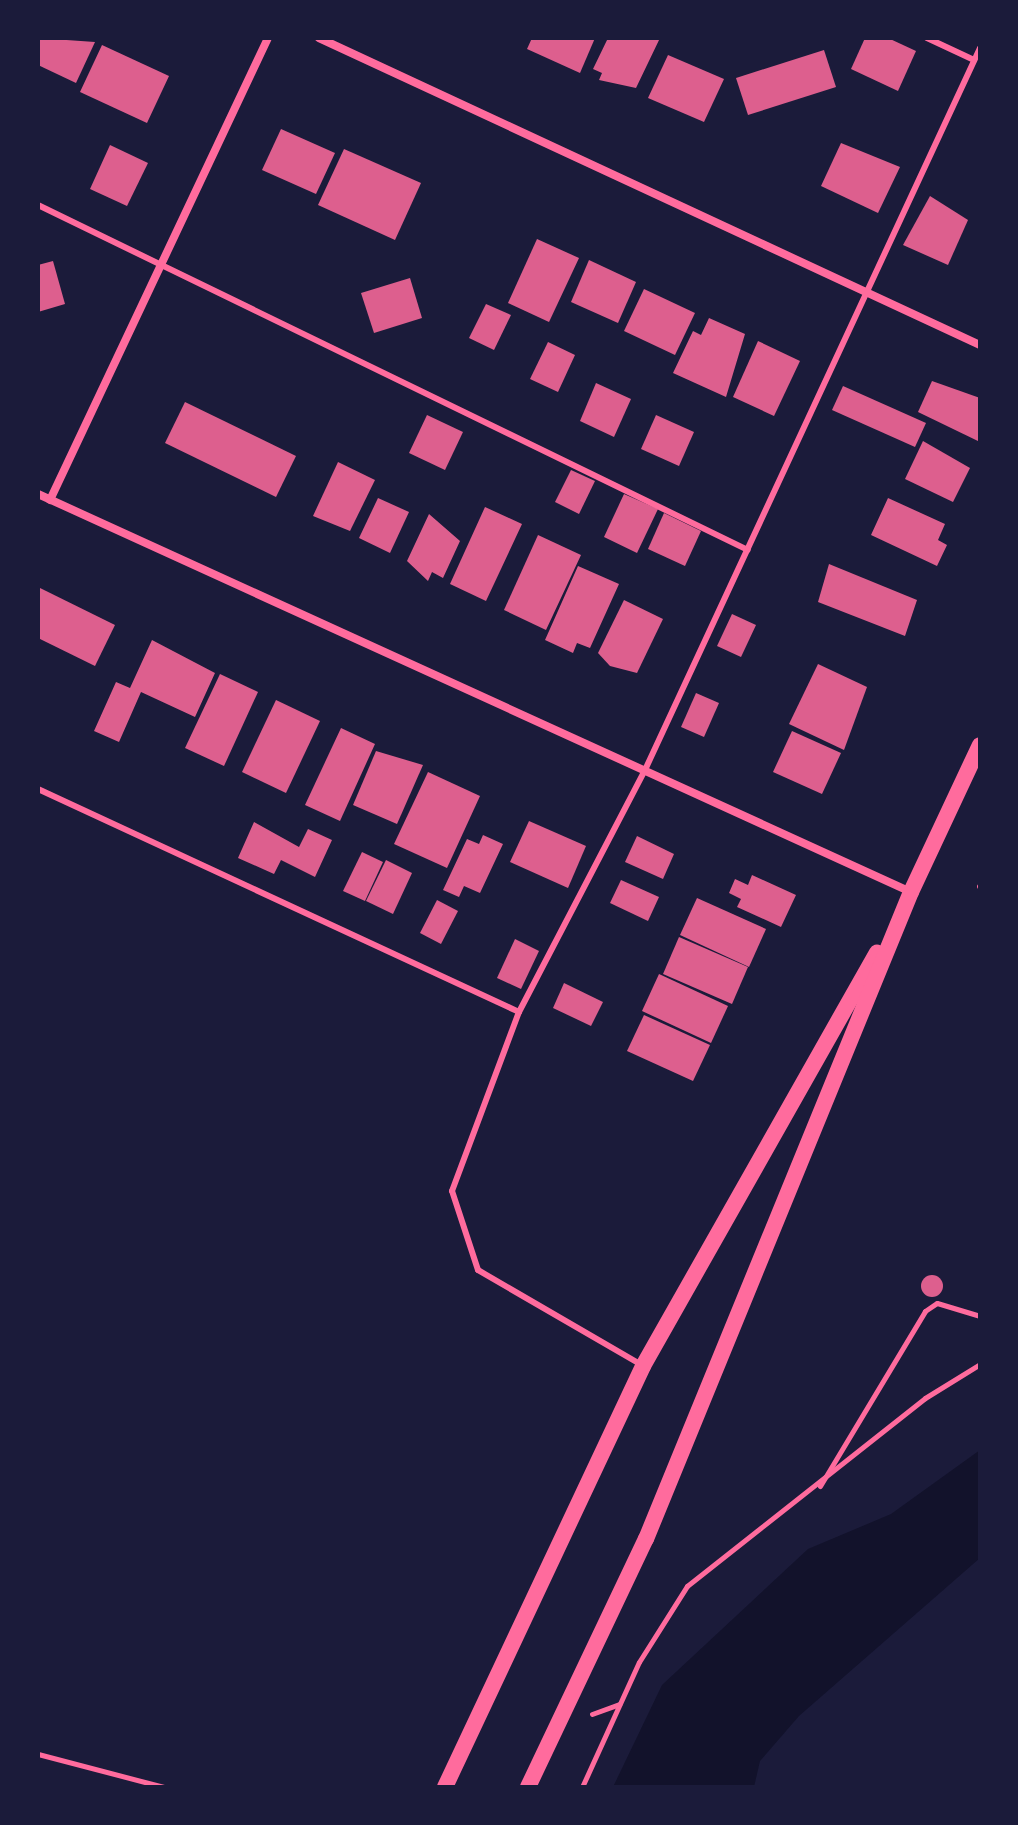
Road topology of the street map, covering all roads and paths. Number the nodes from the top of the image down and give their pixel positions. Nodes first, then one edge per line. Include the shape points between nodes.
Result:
1 (268, 38) edge
2 (319, 38) edge
3 (927, 38) edge
4 (980, 48) edge
5 (974, 60) junction
6 (38, 205) edge
7 (162, 262) junction
8 (867, 292) junction
9 (980, 345) edge
10 (38, 494) edge
11 (50, 500) junction
12 (748, 550) junction
13 (980, 745) edge
14 (645, 770) junction
15 (38, 789) edge
16 (911, 892) junction
17 (519, 1012) junction
18 (980, 1316) edge
19 (980, 1364) edge
20 (643, 1366) junction
21 (817, 1490) junction
22 (619, 1704) junction
23 (587, 1717) dead end
24 (38, 1754) edge
25 (164, 1787) edge
26 (445, 1787) edge
27 (528, 1787) edge
28 (582, 1787) edge

1 - 7 street
2 - 8 street
3 - 5 lane
4 - 5 lane
5 - 8 lane
6 - 7 lane
7 - 11 street
7 - 12 lane
8 - 9 street
8 - 12 lane
10 - 11 street
11 - 14 street
12 - 14 lane
13 - 16 main road
14 - 16 street
14 - 17 lane
15 - 17 lane
16 - 20 main road
16 - 27 main road via 646,1539
17 - 20 lane via 452,1191 478,1270
18 - 21 path via 937,1303 925,1311
19 - 21 path via 925,1398
20 - 26 main road
21 - 22 path via 687,1586
22 - 23 path
22 - 28 path
24 - 25 path

